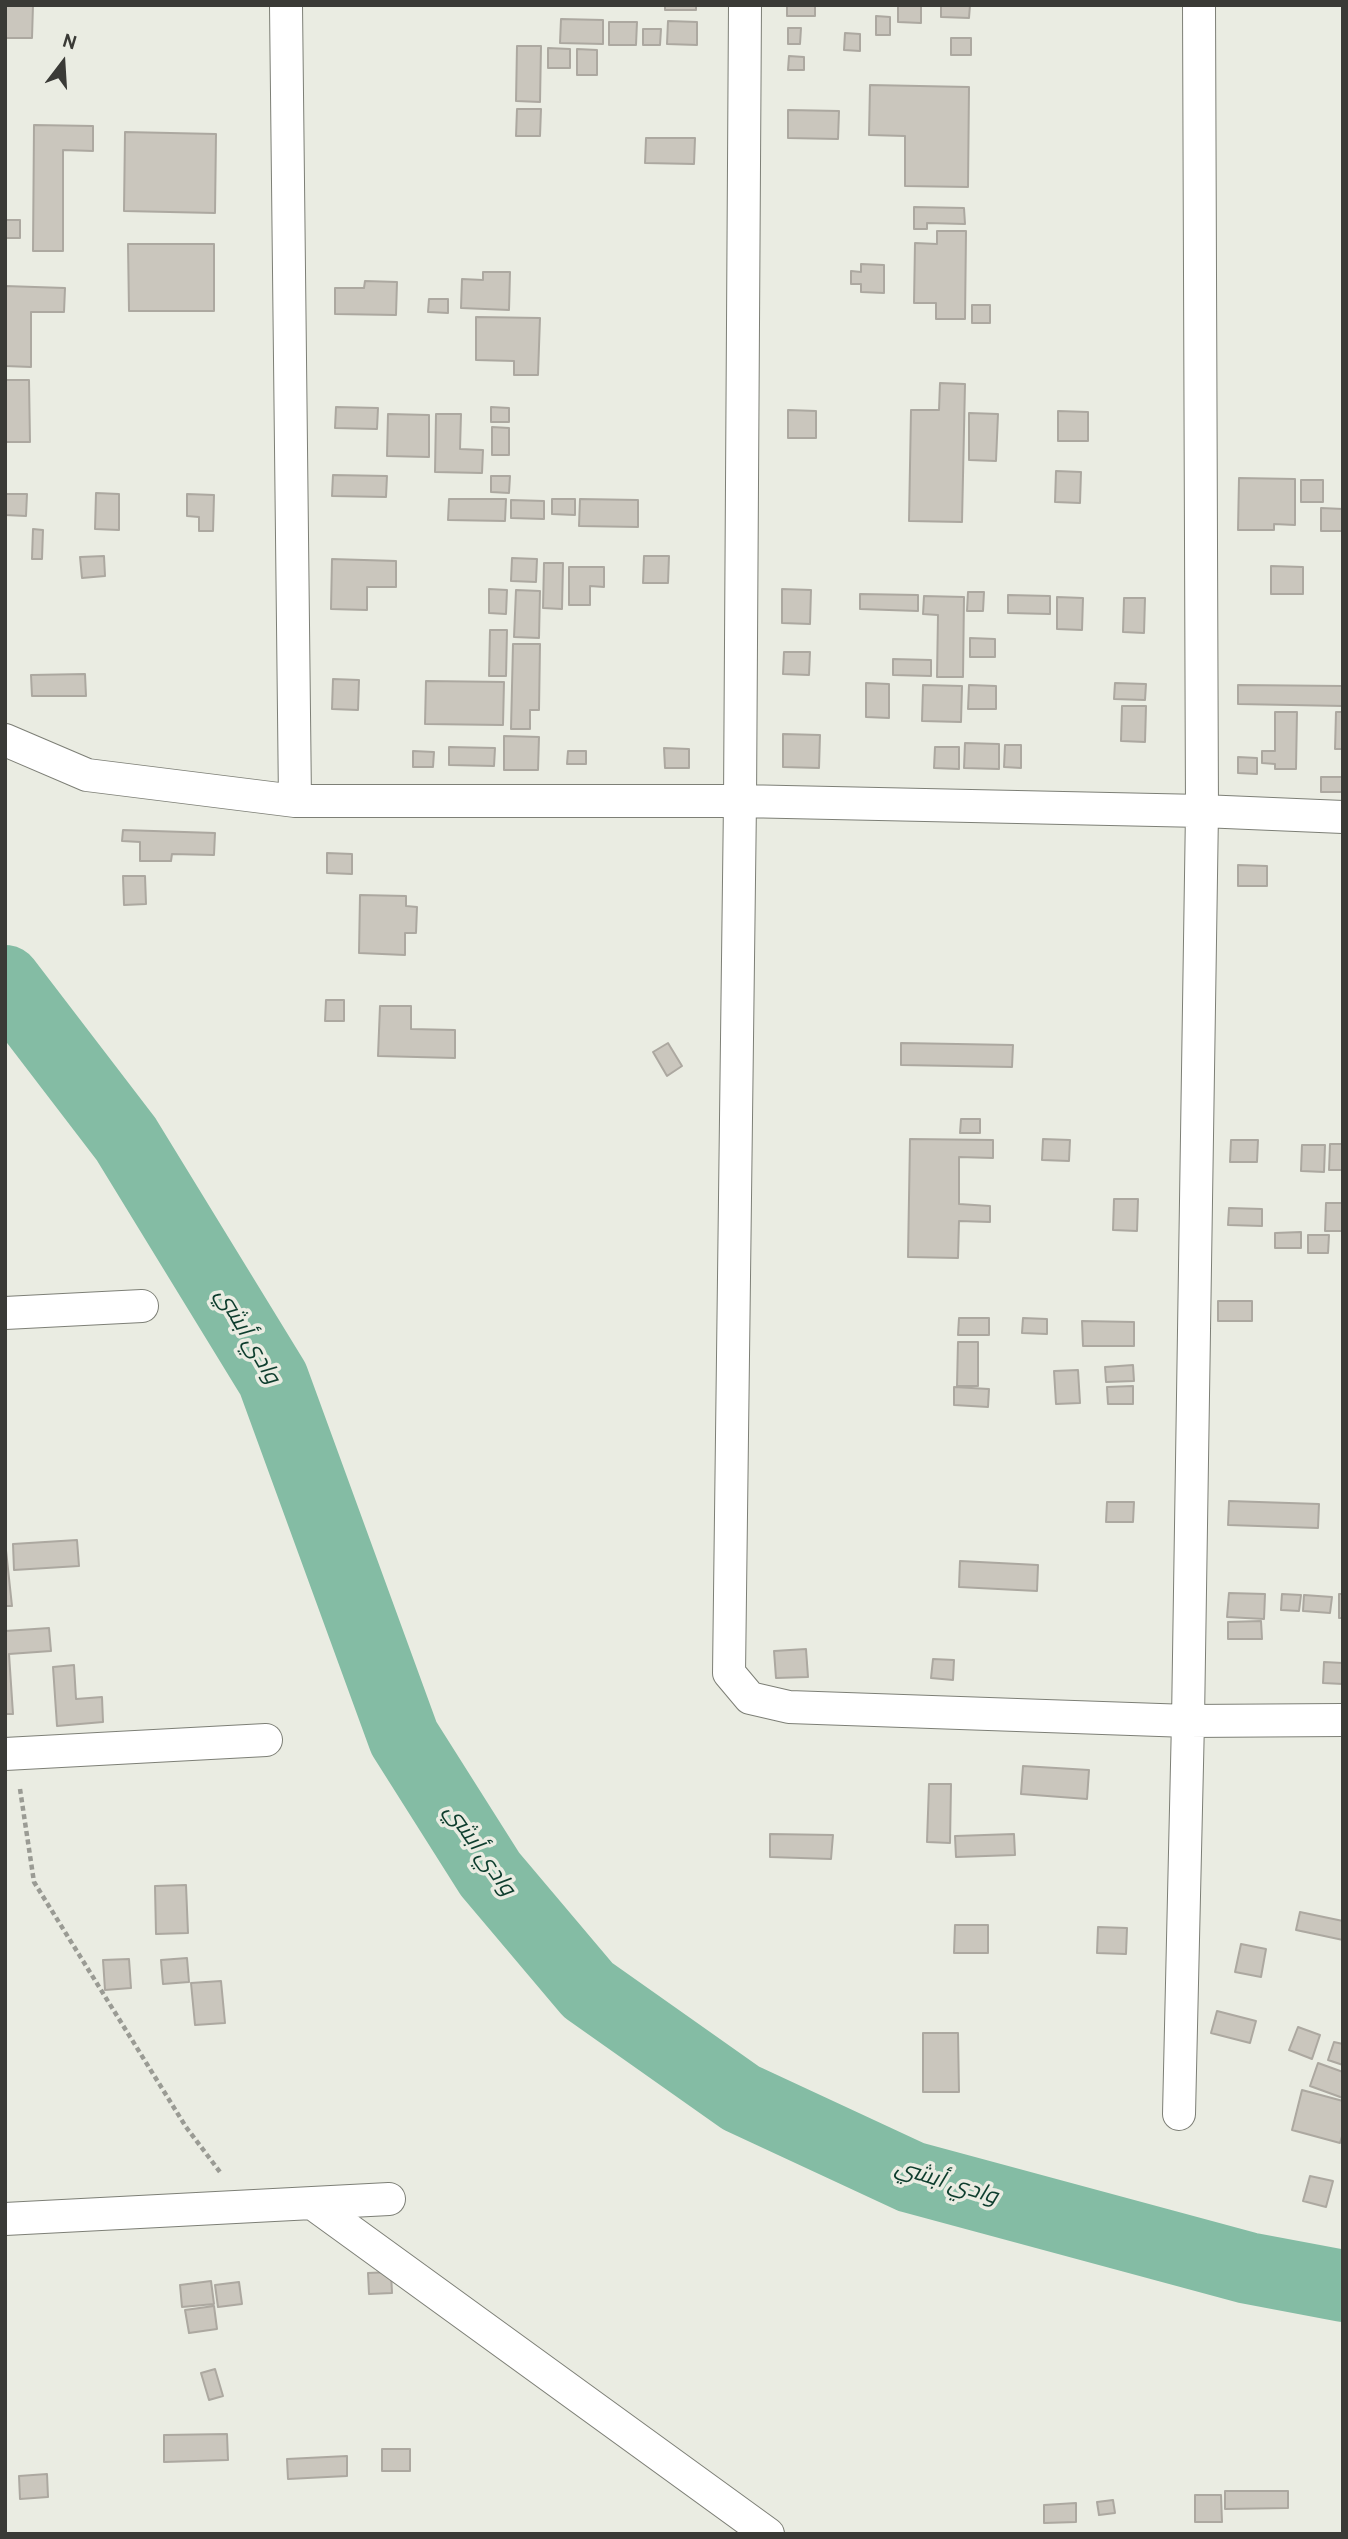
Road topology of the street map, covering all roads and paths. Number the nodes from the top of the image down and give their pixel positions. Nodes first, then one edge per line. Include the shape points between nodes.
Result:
1 (286, 5) edge
2 (746, 5) edge
3 (1199, 5) edge
4 (5, 740) edge
5 (295, 801) junction
6 (740, 801) junction
7 (1202, 811) junction
8 (1343, 817) edge
9 (142, 1306) dead end
10 (5, 1313) edge
11 (1343, 1720) edge
12 (1188, 1721) junction
13 (266, 1740) dead end
14 (10, 1753) edge
15 (1179, 2113) dead end
16 (388, 2199) dead end
17 (312, 2203) junction
18 (245, 2206) junction
19 (5, 2219) edge
20 (768, 2534) edge

1 - 5 street
2 - 6 street
3 - 7 street
4 - 5 street via 87,775
5 - 6 street
6 - 7 street
6 - 12 street via 729,1673 750,1698 789,1707
7 - 8 street
7 - 12 street
9 - 10 street
11 - 12 street
12 - 15 street
13 - 14 street
14 - 18 path via 34,1882 186,2127
16 - 17 street
17 - 18 street
17 - 20 street
18 - 19 street

